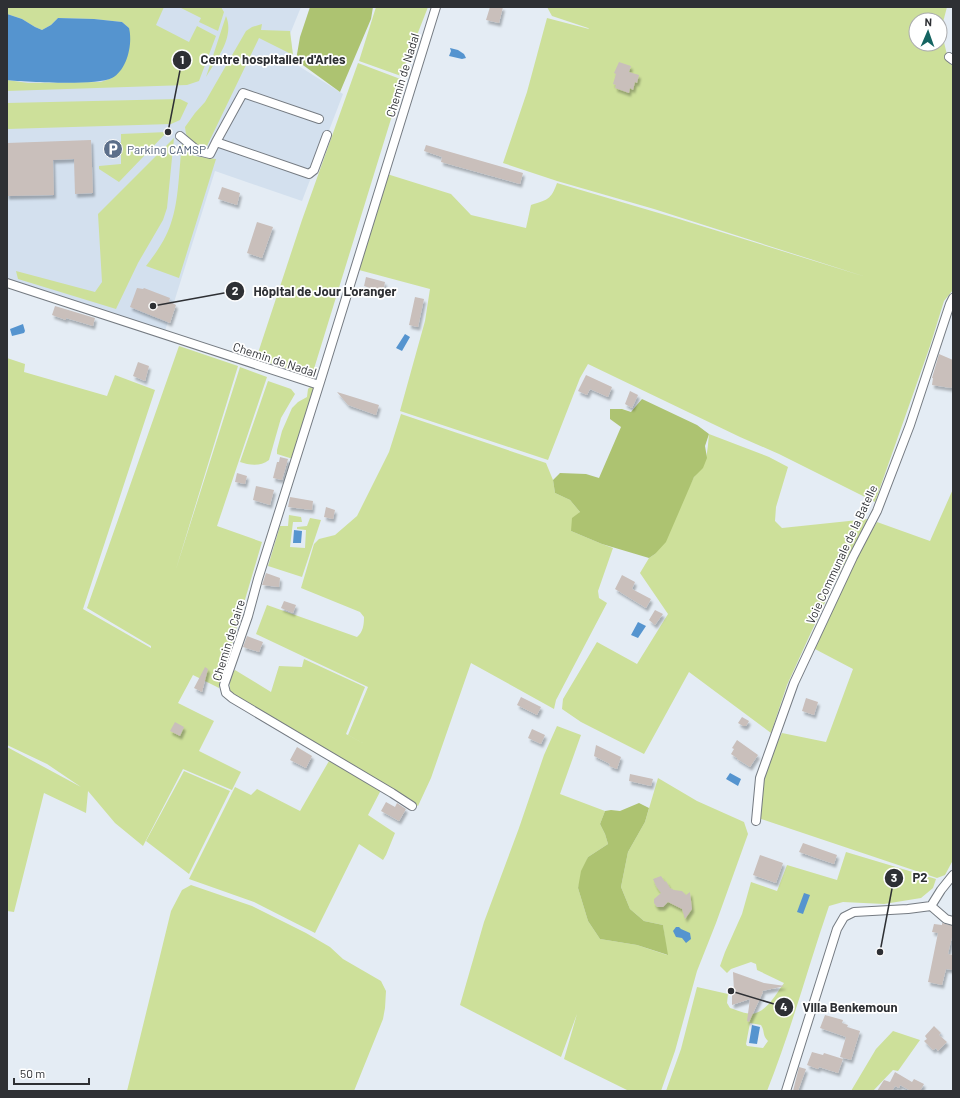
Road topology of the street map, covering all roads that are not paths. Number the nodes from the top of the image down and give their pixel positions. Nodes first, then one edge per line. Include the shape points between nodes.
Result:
1 (436, 7) edge
2 (320, 119) dead end
3 (326, 135) dead end
4 (180, 136) dead end
5 (216, 142) junction
6 (7, 283) edge
7 (953, 298) edge
8 (319, 386) junction
9 (412, 806) dead end
10 (756, 821) dead end
11 (953, 875) edge
12 (931, 906) junction
13 (953, 921) edge
14 (786, 1091) edge

1 - 8 street, Chemin de Nadal
2 - 5 street via 243,93
3 - 5 street via 314,170 309,174
4 - 5 street via 198,151 210,154
6 - 8 street, Chemin de Nadal
7 - 10 street, Voie Communale de la Batelle via 910,425 877,511 794,683 760,778
8 - 9 street, Chemin de Caire via 224,685 226,693 232,698
11 - 12 street
12 - 13 street via 946,919
12 - 14 street via 854,912 844,917

